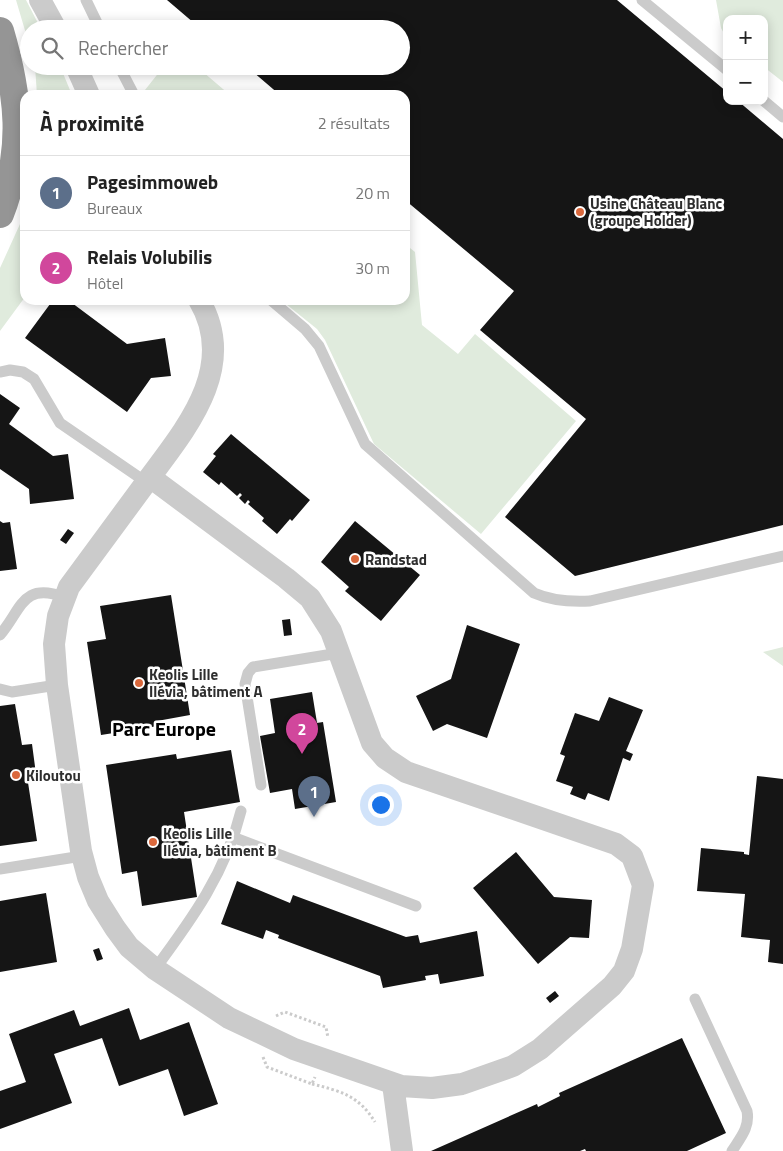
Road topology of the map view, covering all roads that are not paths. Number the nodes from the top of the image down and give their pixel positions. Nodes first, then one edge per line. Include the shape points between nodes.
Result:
1 (40, 0) edge
2 (86, 0) edge
3 (642, 0) edge
4 (51, 20) edge
5 (96, 20) edge
6 (0, 31) edge
7 (723, 67) edge
8 (80, 75) edge
9 (124, 75) edge
10 (87, 90) edge
11 (131, 90) edge
12 (768, 104) edge
13 (783, 117) edge
14 (0, 214) edge
15 (202, 305) edge
16 (277, 305) edge
17 (0, 372) edge
18 (148, 479) junction
19 (783, 556) edge
20 (64, 597) junction
21 (0, 635) edge
22 (339, 653) junction
23 (57, 685) junction
24 (0, 689) edge
25 (261, 785) dead end
26 (241, 811) dead end
27 (235, 838) junction
28 (82, 856) junction
29 (0, 869) edge
30 (416, 906) dead end
31 (155, 969) junction
32 (695, 999) dead end
33 (393, 1084) junction
34 (402, 1151) edge
35 (732, 1151) edge

1 - 4 street
2 - 5 lane
3 - 7 lane
6 - 14 highway via 13,79 18,120 15,159
8 - 10 street
9 - 11 lane
12 - 13 lane
15 - 18 street via 211,341 211,371 207,386 190,422
16 - 19 lane via 319,346 365,444 534,593 544,598 590,601
17 - 18 lane via 23,372 34,379 60,423
18 - 20 street via 84,563
18 - 22 street via 271,566 310,598 326,621
20 - 21 lane via 38,592 26,598
20 - 23 street via 55,630
22 - 25 lane via 253,667 248,673 245,684
22 - 33 street via 372,743 392,764 406,772 616,844 632,856 643,885 632,949 624,971 612,986 540,1049 513,1066 462,1084 432,1088
23 - 24 lane via 12,692
23 - 28 street
26 - 27 lane
27 - 30 lane
27 - 31 lane via 202,905
28 - 29 lane
28 - 31 street via 92,889 110,921 129,947
31 - 33 street via 214,1009 266,1036
32 - 35 lane via 747,1111 749,1122
33 - 34 street

